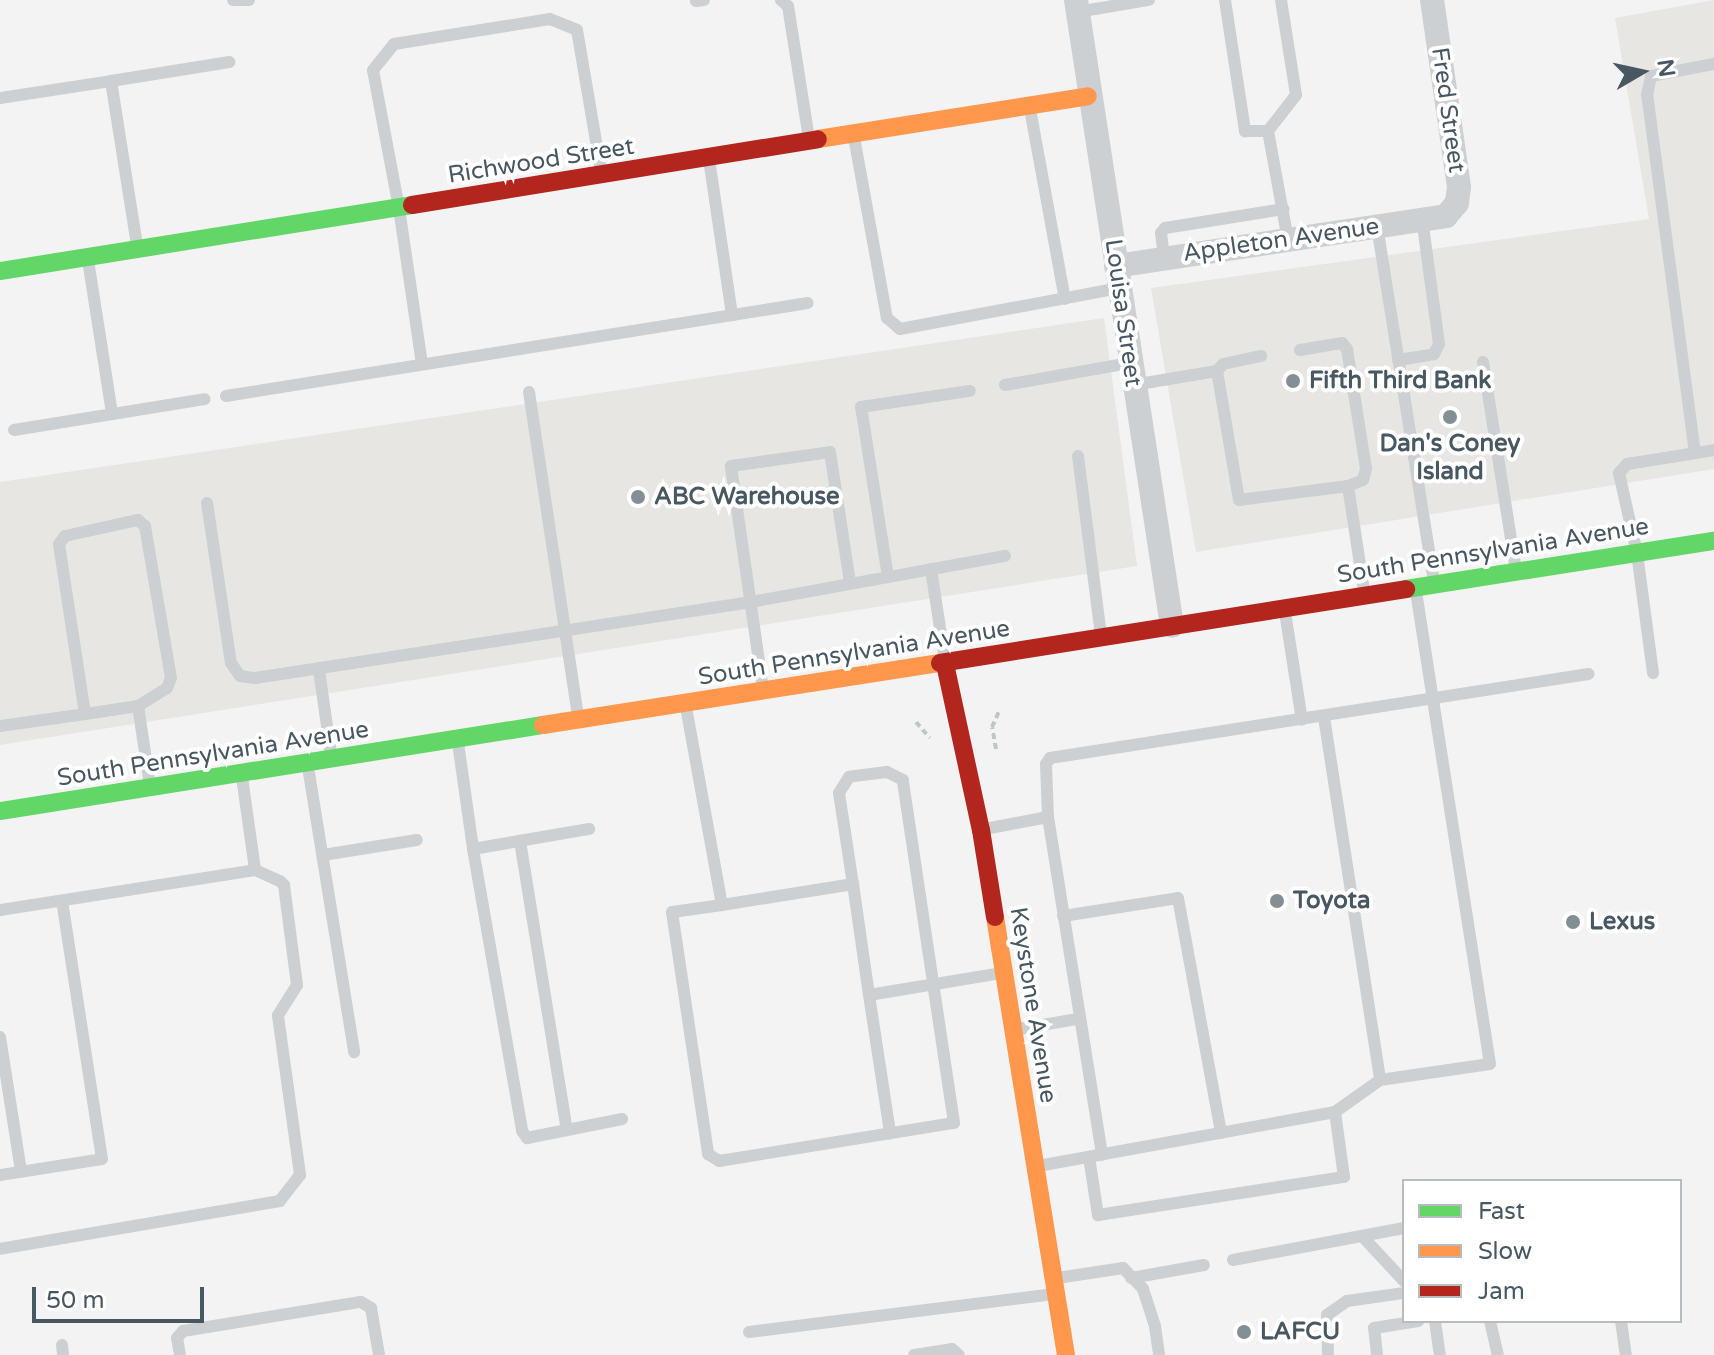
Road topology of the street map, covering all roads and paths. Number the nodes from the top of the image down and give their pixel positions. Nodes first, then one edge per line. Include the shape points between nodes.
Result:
1 (233, 0) edge
2 (249, 0) edge
3 (781, 0) edge
4 (1149, 0) edge
5 (1225, 0) edge
6 (1281, 0) edge
7 (1432, 0) edge
8 (1076, 6) edge
9 (229, 62) dead end
10 (1714, 64) edge
11 (111, 81) junction
12 (1088, 96) junction
13 (0, 98) edge
14 (1029, 106) junction
15 (1268, 131) junction
16 (854, 135) junction
17 (809, 142) junction
18 (709, 159) junction
19 (602, 176) junction
20 (399, 208) junction
21 (1283, 209) junction
22 (1434, 218) junction
23 (1377, 226) junction
24 (1288, 240) junction
25 (137, 249) junction
26 (88, 257) junction
27 (1164, 257) junction
28 (0, 271) edge
29 (1118, 277) junction
30 (1065, 299) junction
31 (808, 303) dead end
32 (732, 315) junction
33 (1300, 350) dead end
34 (1261, 356) dead end
35 (1398, 360) junction
36 (1483, 362) dead end
37 (422, 364) junction
38 (1217, 371) junction
39 (1131, 374) junction
40 (1005, 385) dead end
41 (970, 391) dead end
42 (529, 392) dead end
43 (226, 396) dead end
44 (205, 399) dead end
45 (112, 414) junction
46 (14, 430) dead end
47 (1714, 450) edge
48 (1695, 453) junction
49 (1078, 456) dead end
50 (1348, 486) junction
51 (207, 503) dead end
52 (1714, 541) edge
53 (1637, 553) junction
54 (1005, 556) dead end
55 (931, 569) junction
56 (1516, 573) junction
57 (888, 577) junction
58 (850, 583) junction
59 (1425, 587) junction
60 (1365, 596) junction
61 (751, 602) junction
62 (1285, 609) junction
63 (1172, 626) junction
64 (565, 630) junction
65 (1102, 639) junction
66 (945, 664) junction
67 (319, 670) junction
68 (1653, 673) dead end
69 (1588, 674) dead end
70 (763, 692) junction
71 (1434, 700) junction
72 (685, 704) junction
73 (138, 706) junction
74 (85, 714) junction
75 (1324, 717) junction
76 (578, 719) junction
77 (1302, 720) junction
78 (0, 726) edge
79 (458, 740) junction
80 (332, 759) junction
81 (308, 764) junction
82 (241, 774) junction
83 (150, 788) junction
84 (0, 811) edge
85 (1048, 817) junction
86 (589, 829) dead end
87 (981, 830) junction
88 (417, 840) dead end
89 (520, 841) junction
90 (473, 849) junction
91 (323, 855) junction
92 (255, 870) junction
93 (853, 884) junction
94 (62, 901) junction
95 (722, 905) junction
96 (0, 910) edge
97 (1063, 916) junction
98 (1003, 973) junction
99 (932, 985) junction
100 (869, 995) junction
101 (1078, 1019) junction
102 (1012, 1030) junction
103 (0, 1037) edge
104 (354, 1052) dead end
105 (1380, 1080) junction
106 (1335, 1112) junction
107 (622, 1119) dead end
108 (567, 1130) junction
109 (890, 1133) junction
110 (1221, 1133) junction
111 (1096, 1156) junction
112 (1035, 1167) junction
113 (21, 1171) junction
114 (0, 1175) edge
115 (1402, 1228) edge
116 (1362, 1236) junction
117 (0, 1249) edge
118 (1233, 1260) dead end
119 (1204, 1265) dead end
120 (1131, 1278) junction
121 (1402, 1279) edge
122 (1055, 1286) junction
123 (1402, 1293) edge
124 (1405, 1323) edge
125 (1435, 1323) edge
126 (1490, 1323) edge
127 (1621, 1323) edge
128 (749, 1332) dead end
129 (180, 1355) edge
130 (379, 1355) edge
131 (914, 1355) edge
132 (959, 1355) edge
133 (1066, 1355) edge
134 (1159, 1355) edge
135 (1328, 1355) edge
136 (1377, 1355) edge
137 (1440, 1355) edge
138 (1498, 1355) edge
139 (1626, 1355) edge

1 - 2 lane
3 - 17 lane via 788,6
4 - 8 lane
5 - 15 lane via 1245,131
6 - 15 lane via 1296,95
7 - 22 street, Fred Street via 1459,187 1457,203
8 - 12 street, Louisa Street
9 - 11 lane
10 - 48 lane via 1651,76 1647,95
11 - 13 lane
11 - 25 lane
12 - 14 street, Richwood Street
12 - 29 street, Louisa Street
14 - 16 street, Richwood Street
14 - 30 lane
15 - 21 lane
16 - 17 street, Richwood Street
16 - 30 lane via 887,318 900,329
17 - 18 street, Richwood Street
18 - 19 street, Richwood Street
18 - 32 lane
19 - 20 street, Richwood Street
19 - 20 lane via 577,30 550,19 535,21 394,44 373,70
20 - 25 street, Richwood Street
20 - 37 lane
21 - 24 lane
21 - 27 lane via 1165,228
22 - 23 street, Appleton Avenue
22 - 35 lane via 1439,344 1434,354
23 - 24 street, Appleton Avenue
23 - 35 lane
24 - 27 street, Appleton Avenue
25 - 26 street, Richwood Street
26 - 28 street, Richwood Street
26 - 45 lane
27 - 29 street, Appleton Avenue
29 - 30 lane
29 - 39 street, Louisa Street
31 - 32 lane
32 - 37 lane
33 - 50 lane via 1342,343 1347,349 1366,469 1363,480
34 - 38 lane via 1223,364
35 - 59 lane
36 - 56 lane
37 - 43 lane
38 - 39 lane
38 - 50 lane via 1239,500
39 - 40 lane
39 - 63 street, Louisa Street
41 - 57 lane via 861,407
42 - 64 lane
44 - 45 lane
45 - 46 lane
47 - 48 lane
48 - 53 lane via 1622,468
49 - 65 lane
50 - 60 lane
51 - 67 lane via 231,663 240,676 255,678
52 - 53 street, South Pennsylvania Avenue
53 - 56 street, South Pennsylvania Avenue
53 - 68 lane
54 - 55 lane
55 - 57 lane
55 - 66 lane
56 - 59 street, South Pennsylvania Avenue
57 - 58 lane
58 - 61 lane
58 - 61 lane via 830,452 731,466
59 - 60 street, South Pennsylvania Avenue
59 - 71 lane
60 - 62 street, South Pennsylvania Avenue
61 - 64 lane
61 - 70 lane
62 - 63 street, South Pennsylvania Avenue
62 - 77 lane
63 - 65 street, South Pennsylvania Avenue
64 - 67 lane
64 - 76 lane
65 - 66 street, South Pennsylvania Avenue
66 - 70 street, South Pennsylvania Avenue
66 - 87 street, Keystone Avenue
67 - 80 lane
69 - 71 lane
70 - 72 street, South Pennsylvania Avenue
71 - 75 lane
71 - 105 lane via 1490,1064
72 - 76 street, South Pennsylvania Avenue
72 - 95 lane
73 - 74 lane
73 - 74 lane via 167,688 171,678 145,526 138,520 61,539
73 - 83 lane
74 - 78 lane
75 - 77 lane
75 - 105 lane
76 - 79 street, South Pennsylvania Avenue
77 - 85 lane via 1050,758
79 - 80 street, South Pennsylvania Avenue
79 - 90 lane
80 - 81 street, South Pennsylvania Avenue
81 - 82 street, South Pennsylvania Avenue
81 - 91 lane
82 - 83 street, South Pennsylvania Avenue
82 - 92 lane
83 - 84 street, South Pennsylvania Avenue
85 - 87 lane
85 - 97 lane
86 - 89 lane
87 - 98 street, Keystone Avenue
88 - 91 lane
89 - 90 lane
89 - 108 lane
90 - 108 lane via 522,1131 527,1138
91 - 104 lane
92 - 94 lane
92 - 117 lane via 284,885 297,985 278,1016 300,1175 287,1196
93 - 95 lane
93 - 99 lane via 839,793 849,777 887,772 903,780
93 - 100 lane
94 - 96 lane
94 - 113 lane via 102,1159
95 - 109 lane via 672,912 708,1154 719,1161
97 - 101 lane
97 - 110 lane via 1178,898
98 - 99 lane
98 - 102 street, Keystone Avenue
99 - 100 lane
99 - 109 lane via 954,1123
100 - 109 lane
101 - 102 lane
101 - 111 lane
102 - 112 street, Keystone Avenue
103 - 113 lane
105 - 106 lane
106 - 110 lane
106 - 111 lane via 1344,1177 1098,1215
107 - 108 lane
110 - 111 lane
111 - 112 lane
112 - 122 street, Keystone Avenue
113 - 114 lane
115 - 116 lane
116 - 118 lane
116 - 121 lane
119 - 120 lane
120 - 122 lane via 1123,1268
120 - 134 lane via 1143,1289
122 - 128 lane
122 - 133 street, Keystone Avenue
123 - 135 lane via 1347,1301 1327,1315
124 - 136 lane via 1374,1328
125 - 137 lane
126 - 138 lane
127 - 139 lane
129 - 130 lane via 177,1338 183,1331 361,1302 371,1308
131 - 132 lane via 952,1349

